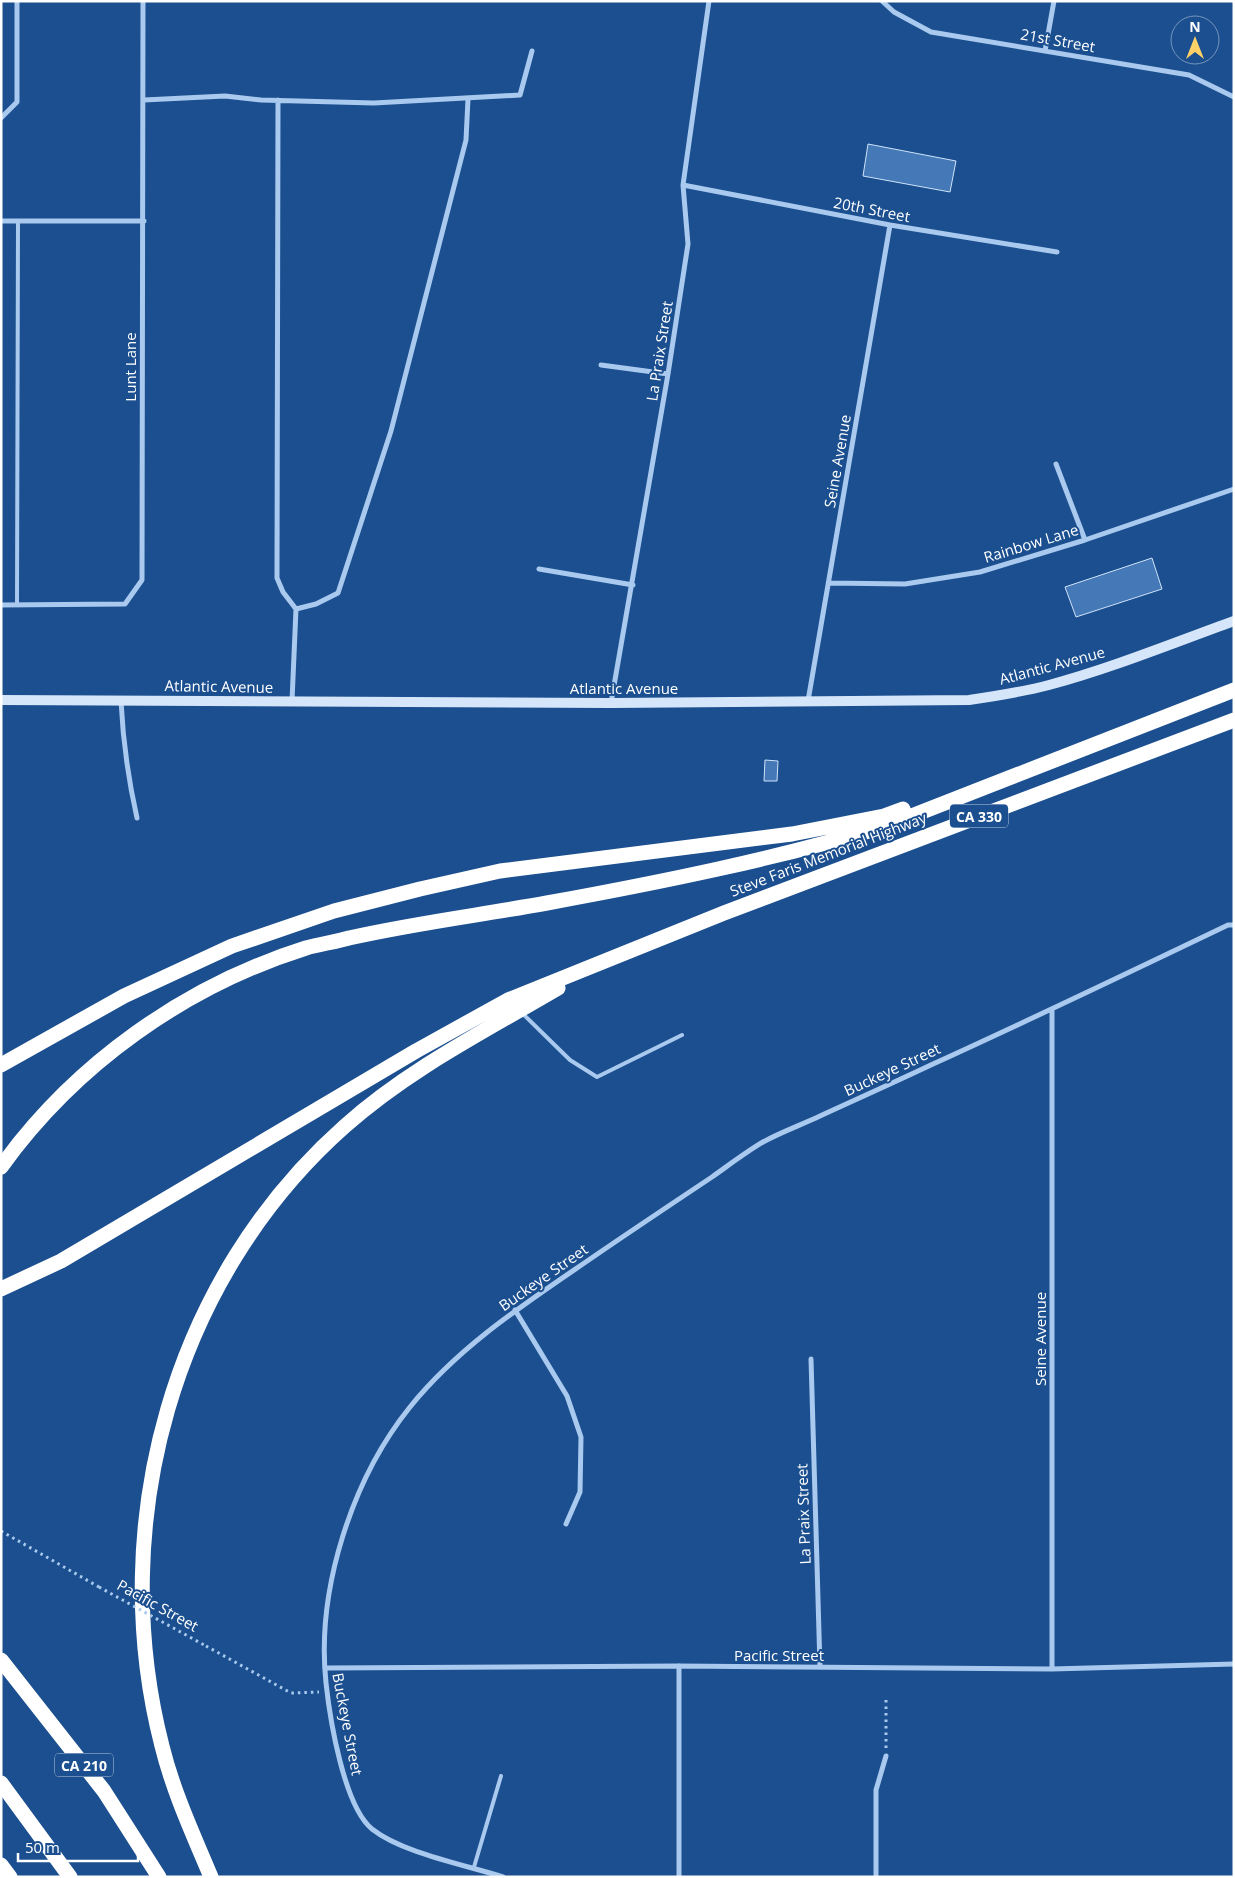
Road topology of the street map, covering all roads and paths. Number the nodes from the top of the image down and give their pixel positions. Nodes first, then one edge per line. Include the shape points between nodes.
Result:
1 (17, 1) edge
2 (143, 1) edge
3 (709, 1) edge
4 (882, 1) edge
5 (1054, 1) edge
6 (1045, 50) junction
7 (532, 51) dead end
8 (1234, 97) edge
9 (468, 99) junction
10 (144, 100) junction
11 (278, 100) junction
12 (1, 118) edge
13 (683, 185) junction
14 (1, 221) edge
15 (18, 221) junction
16 (144, 221) junction
17 (890, 225) junction
18 (1057, 252) dead end
19 (601, 366) dead end
20 (668, 374) junction
21 (1056, 464) dead end
22 (1234, 489) edge
23 (1084, 540) junction
24 (539, 569) dead end
25 (829, 584) junction
26 (633, 585) junction
27 (1, 605) edge
28 (17, 605) junction
29 (296, 608) junction
30 (1234, 621) edge
31 (1234, 690) edge
32 (1, 700) edge
33 (121, 700) junction
34 (808, 701) junction
35 (292, 702) junction
36 (611, 703) junction
37 (1173, 713) junction
38 (1234, 720) edge
39 (137, 818) dead end
40 (1234, 924) edge
41 (516, 1005) junction
42 (1052, 1010) junction
43 (682, 1035) dead end
44 (1, 1065) edge
45 (1, 1167) edge
46 (1, 1289) edge
47 (515, 1310) junction
48 (811, 1359) dead end
49 (566, 1524) dead end
50 (1, 1531) edge
51 (1, 1660) edge
52 (1234, 1664) edge
53 (679, 1666) junction
54 (820, 1667) junction
55 (324, 1668) junction
56 (1052, 1669) junction
57 (305, 1693) dead end
58 (886, 1700) dead end
59 (886, 1756) joint
60 (501, 1776) dead end
61 (1, 1783) edge
62 (1, 1866) edge
63 (474, 1868) junction
64 (10, 1877) edge
65 (70, 1877) edge
66 (159, 1877) edge
67 (211, 1877) edge
68 (503, 1877) edge
69 (679, 1877) edge
70 (876, 1877) edge

1 - 12 street via 17,102
2 - 10 street, Lunt Lane
3 - 13 street, La Praix Street
4 - 6 street, 21st Street via 894,12 931,32
5 - 6 street
6 - 8 street, 21st Street via 1189,75
7 - 9 street via 520,95
9 - 11 street via 374,103
9 - 29 street via 466,140 391,431 338,593 316,604
10 - 11 street via 225,96
10 - 16 street, Lunt Lane
11 - 29 street via 277,578
13 - 17 street, 20th Street
13 - 20 street, La Praix Street via 688,244
14 - 15 street
15 - 16 street
15 - 28 lane
16 - 28 street, Lunt Lane via 142,580 125,604
17 - 18 street, 20th Street
17 - 25 street, Seine Avenue
19 - 20 street
20 - 26 street, La Praix Street
21 - 23 street
22 - 23 street, Rainbow Lane
23 - 25 street, Rainbow Lane via 980,572 905,584
24 - 26 street
25 - 34 street, Seine Avenue
26 - 36 street, La Praix Street
27 - 28 street, Lunt Lane
29 - 35 street
30 - 34 street, Atlantic Avenue via 1088,673 1010,694 969,700
31 - 37 highway
32 - 33 street, Atlantic Avenue
33 - 35 street, Atlantic Avenue
33 - 39 street via 128,775
34 - 36 street, Atlantic Avenue
35 - 36 street, Atlantic Avenue
37 - 44 highway via 884,816 773,837 500,871 334,911 232,946 124,996
37 - 45 highway via 886,826 841,840 730,868 384,930 307,948 247,970 176,1006 110,1052 68,1089
38 - 41 highway, Steve Faris Memorial Highway / CA 330 via 724,912 605,962
40 - 42 street, Buckeye Street via 1228,924
41 - 43 lane via 570,1060 597,1076
41 - 46 highway via 416,1051 61,1261
41 - 67 highway via 369,1106 320,1149 279,1196 239,1250 201,1319 174,1385 159,1438 149,1493 144,1548 144,1635 162,1748
42 - 47 street, Buckeye Street via 765,1141
42 - 56 street, Seine Avenue
47 - 49 street via 567,1396 581,1437 580,1492
47 - 55 street, Buckeye Street via 461,1353 433,1381 409,1408 377,1456 349,1514 342,1541 330,1595
48 - 54 street, La Praix Street
50 - 57 path, Pacific Street, bridge via 291,1693
51 - 66 highway, CA 210 via 104,1791
52 - 56 street, Pacific Street
53 - 54 street, Pacific Street
53 - 55 street, Pacific Street
53 - 69 street
54 - 56 street, Pacific Street
55 - 63 street, Buckeye Street via 341,1764 360,1816 387,1839
58 - 59 path
59 - 70 street via 876,1790
60 - 63 lane
61 - 65 highway
62 - 64 highway
63 - 68 street, Buckeye Street

